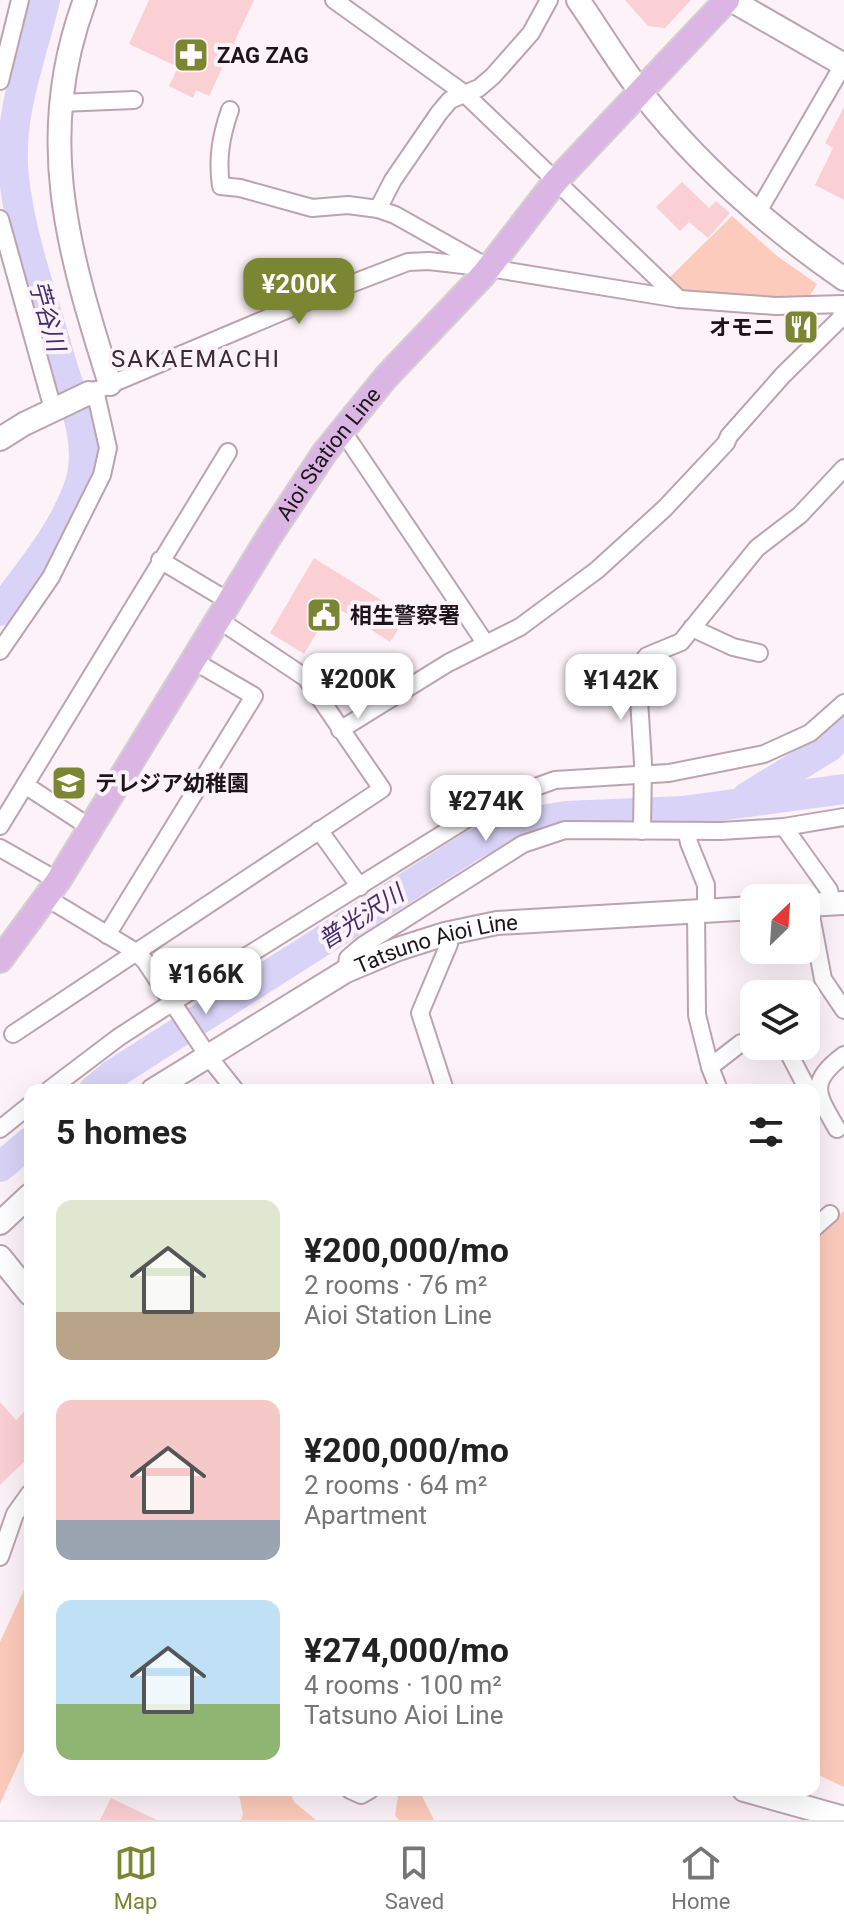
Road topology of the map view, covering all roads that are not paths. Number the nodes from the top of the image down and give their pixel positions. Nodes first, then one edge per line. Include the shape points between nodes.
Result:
1 (20, 0) edge
2 (85, 0) edge
3 (334, 0) edge
4 (549, 0) edge
5 (578, 0) edge
6 (729, 0) edge
7 (843, 65) edge
8 (0, 81) edge
9 (640, 91) junction
10 (465, 94) junction
11 (134, 100) dead end
12 (60, 103) junction
13 (230, 110) dead end
14 (555, 182) junction
15 (378, 209) junction
16 (756, 211) junction
17 (0, 219) edge
18 (3, 247) edge
19 (489, 268) junction
20 (844, 279) edge
21 (679, 299) junction
22 (844, 304) edge
23 (844, 311) edge
24 (98, 389) junction
25 (56, 408) junction
26 (339, 433) junction
27 (0, 439) edge
28 (228, 452) dead end
29 (844, 468) edge
30 (160, 560) junction
31 (224, 611) junction
32 (692, 628) junction
33 (486, 644) junction
34 (0, 651) edge
35 (759, 653) dead end
36 (194, 661) junction
37 (844, 703) edge
38 (340, 730) junction
39 (642, 780) junction
40 (25, 785) junction
41 (844, 817) edge
42 (0, 826) edge
43 (643, 827) junction
44 (784, 827) junction
45 (91, 828) junction
46 (319, 830) junction
47 (687, 832) junction
48 (0, 848) edge
49 (360, 887) junction
50 (52, 889) junction
51 (838, 904) edge
52 (740, 909) edge
53 (701, 911) junction
54 (445, 934) junction
55 (107, 935) junction
56 (136, 952) junction
57 (0, 960) edge
58 (820, 964) edge
59 (346, 971) junction
60 (175, 1004) junction
61 (844, 1010) edge
62 (13, 1034) dead end
63 (740, 1044) edge
64 (205, 1051) junction
65 (844, 1055) edge
66 (792, 1060) edge
67 (710, 1067) junction
68 (57, 1084) edge
69 (161, 1084) edge
70 (230, 1084) edge
71 (443, 1084) edge
72 (717, 1084) edge
73 (805, 1084) edge
74 (820, 1084) edge
75 (820, 1100) edge
76 (24, 1110) edge
77 (0, 1129) edge
78 (837, 1129) dead end
79 (24, 1201) edge
80 (830, 1214) dead end
81 (0, 1223) edge
82 (820, 1223) edge
83 (0, 1257) edge
84 (24, 1287) edge
85 (24, 1498) edge
86 (8, 1511) edge
87 (0, 1557) edge
88 (765, 1796) edge
89 (844, 1818) edge

1 - 8 street
2 - 12 street
3 - 10 street
4 - 10 street via 531,33 493,76
5 - 9 street
6 - 7 street
6 - 9 main road, Aioi Station Line
7 - 16 street
9 - 14 main road, Aioi Station Line
9 - 16 street
10 - 14 street
10 - 15 street via 450,100 439,113
11 - 12 street
12 - 24 street via 65,217
13 - 15 street via 220,140 221,186 312,208
14 - 19 main road, Aioi Station Line
14 - 21 street
15 - 19 street
16 - 20 street
17 - 18 street
18 - 25 street
19 - 21 street
19 - 24 street via 408,262
19 - 26 main road, Aioi Station Line
21 - 22 street via 776,306
23 - 33 street via 694,479 633,539 543,611
24 - 25 street
24 - 34 street via 108,448 102,475 51,577
25 - 27 street
26 - 31 main road, Aioi Station Line
26 - 33 street
28 - 30 street
29 - 32 street via 800,515 757,548
30 - 31 street
30 - 40 street
31 - 36 main road, Aioi Station Line
31 - 38 street via 306,678
32 - 35 street
32 - 39 street via 681,642 647,656 637,669
33 - 38 street
36 - 45 main road, Aioi Station Line
36 - 55 street via 254,696
37 - 39 street via 810,733 764,754
38 - 46 street via 382,789
39 - 43 street
39 - 49 street via 555,780 519,791
40 - 42 street
40 - 45 street
41 - 44 street
43 - 47 street
43 - 59 street via 565,830 523,844 362,946 348,958
44 - 47 street
44 - 51 street
45 - 50 main road, Aioi Station Line
46 - 49 street
46 - 56 street
47 - 53 street via 706,885
48 - 50 street
49 - 60 street
50 - 55 street
50 - 57 main road, Aioi Station Line
52 - 53 street, Tatsuno Aioi Line
53 - 54 street, Tatsuno Aioi Line via 497,923
53 - 67 street via 697,1015
54 - 59 street, Tatsuno Aioi Line
54 - 71 street via 449,944 420,1013
55 - 56 street
56 - 60 street
56 - 62 street
58 - 61 street via 823,979
59 - 64 street, Tatsuno Aioi Line
60 - 64 street
60 - 68 street via 119,1037
63 - 67 street
64 - 69 street, Tatsuno Aioi Line
64 - 70 street
65 - 74 street
66 - 73 street
67 - 72 street
75 - 78 street
76 - 77 street
79 - 81 street
80 - 82 street
83 - 84 street
85 - 86 street
86 - 87 street
88 - 89 street

